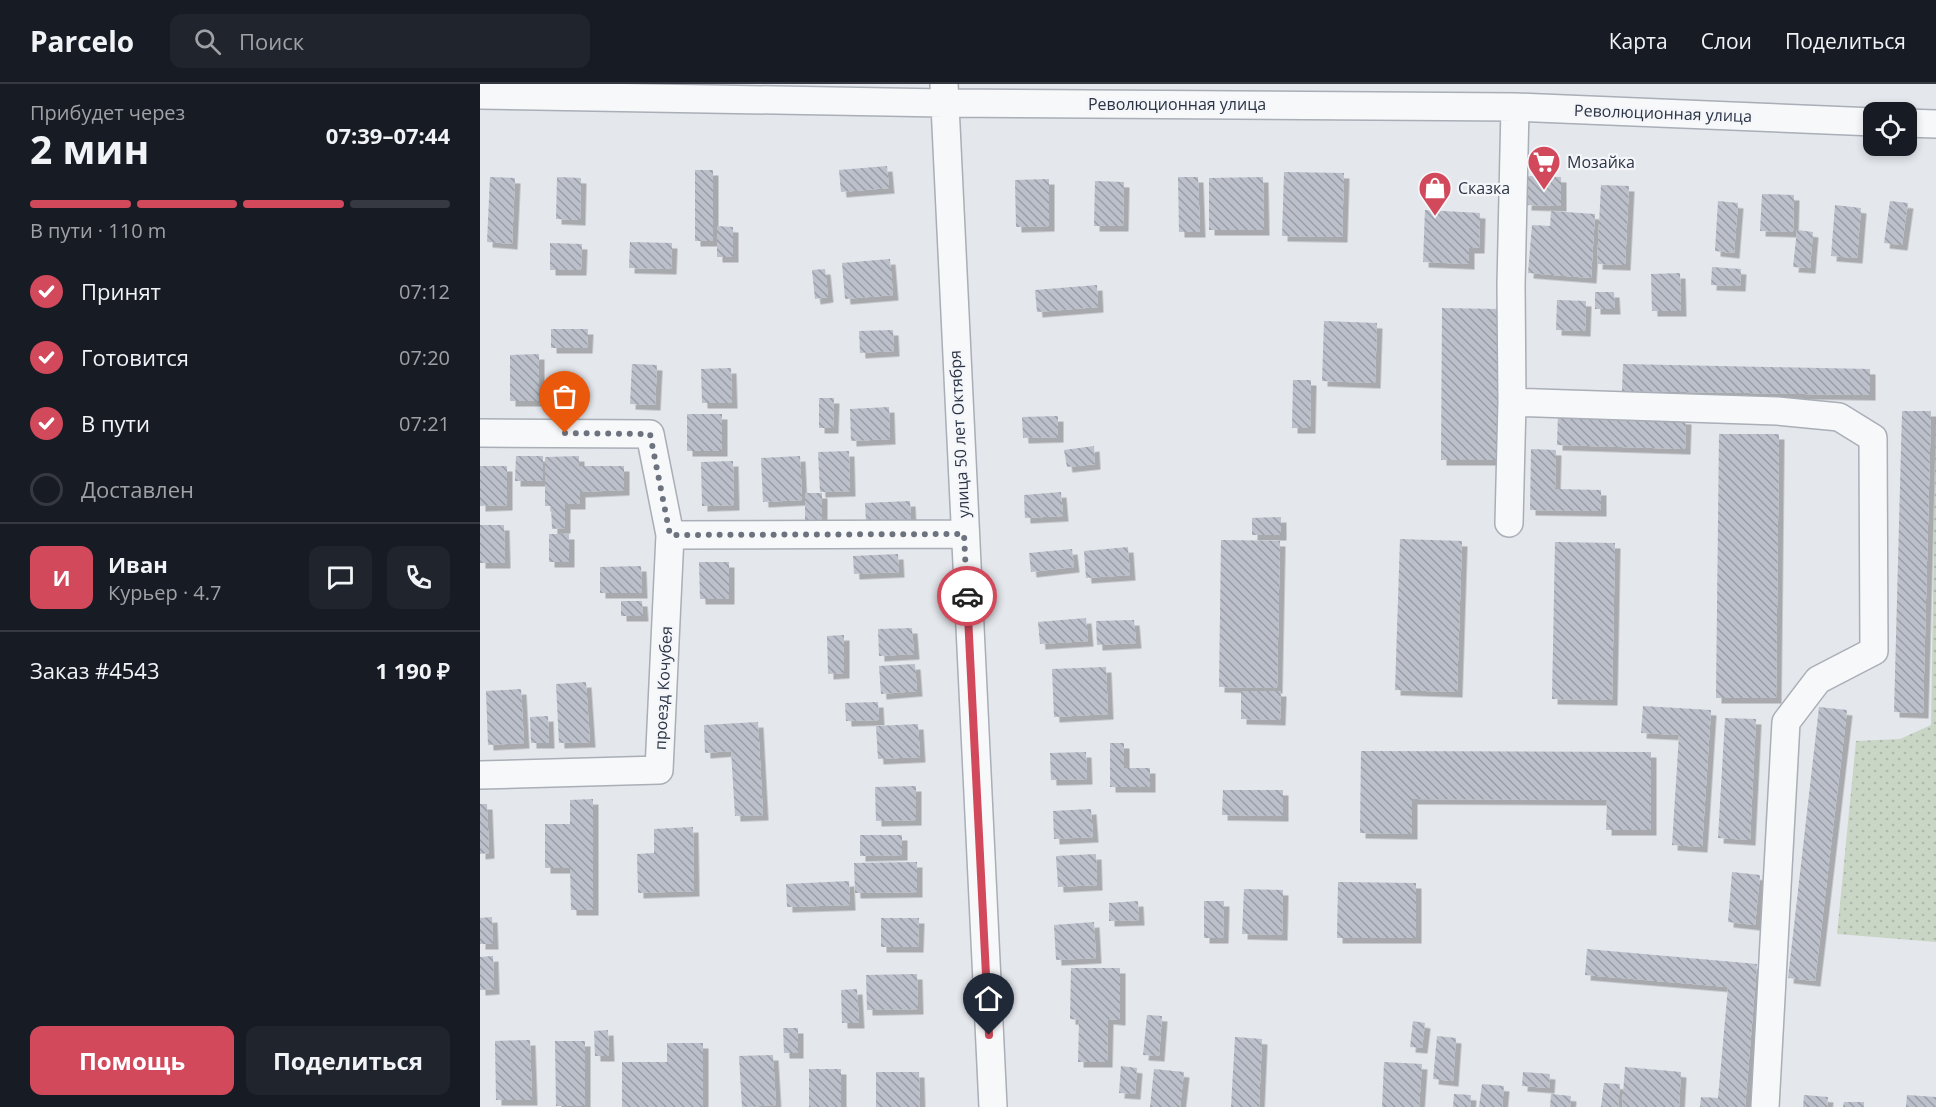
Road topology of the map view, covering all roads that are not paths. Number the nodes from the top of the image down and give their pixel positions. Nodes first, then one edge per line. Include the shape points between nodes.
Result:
1 (1010, 93) edge
2 (944, 94) edge
3 (1253, 94) edge
4 (480, 95) edge
5 (1515, 107) junction
6 (1863, 122) edge
7 (1917, 123) edge
8 (1936, 124) edge
9 (1512, 402) junction
10 (480, 433) edge
11 (1509, 523) dead end
12 (964, 534) junction
13 (670, 535) junction
14 (480, 775) edge
15 (993, 1107) edge
16 (1765, 1107) edge

1 - 2 street, Революционная улица
1 - 3 street, Революционная улица
2 - 4 street, Революционная улица
2 - 12 street, улица 50 лет Октября
3 - 5 street, Революционная улица
5 - 6 street, Революционная улица
5 - 9 street
7 - 8 street
9 - 11 street
9 - 16 street via 1777,411 1839,417 1873,438 1874,651 1818,680 1785,722
10 - 13 street, проезд Кочубея via 650,434
12 - 13 street
12 - 15 street, улица 50 лет Октября
13 - 14 street, проезд Кочубея via 659,770

